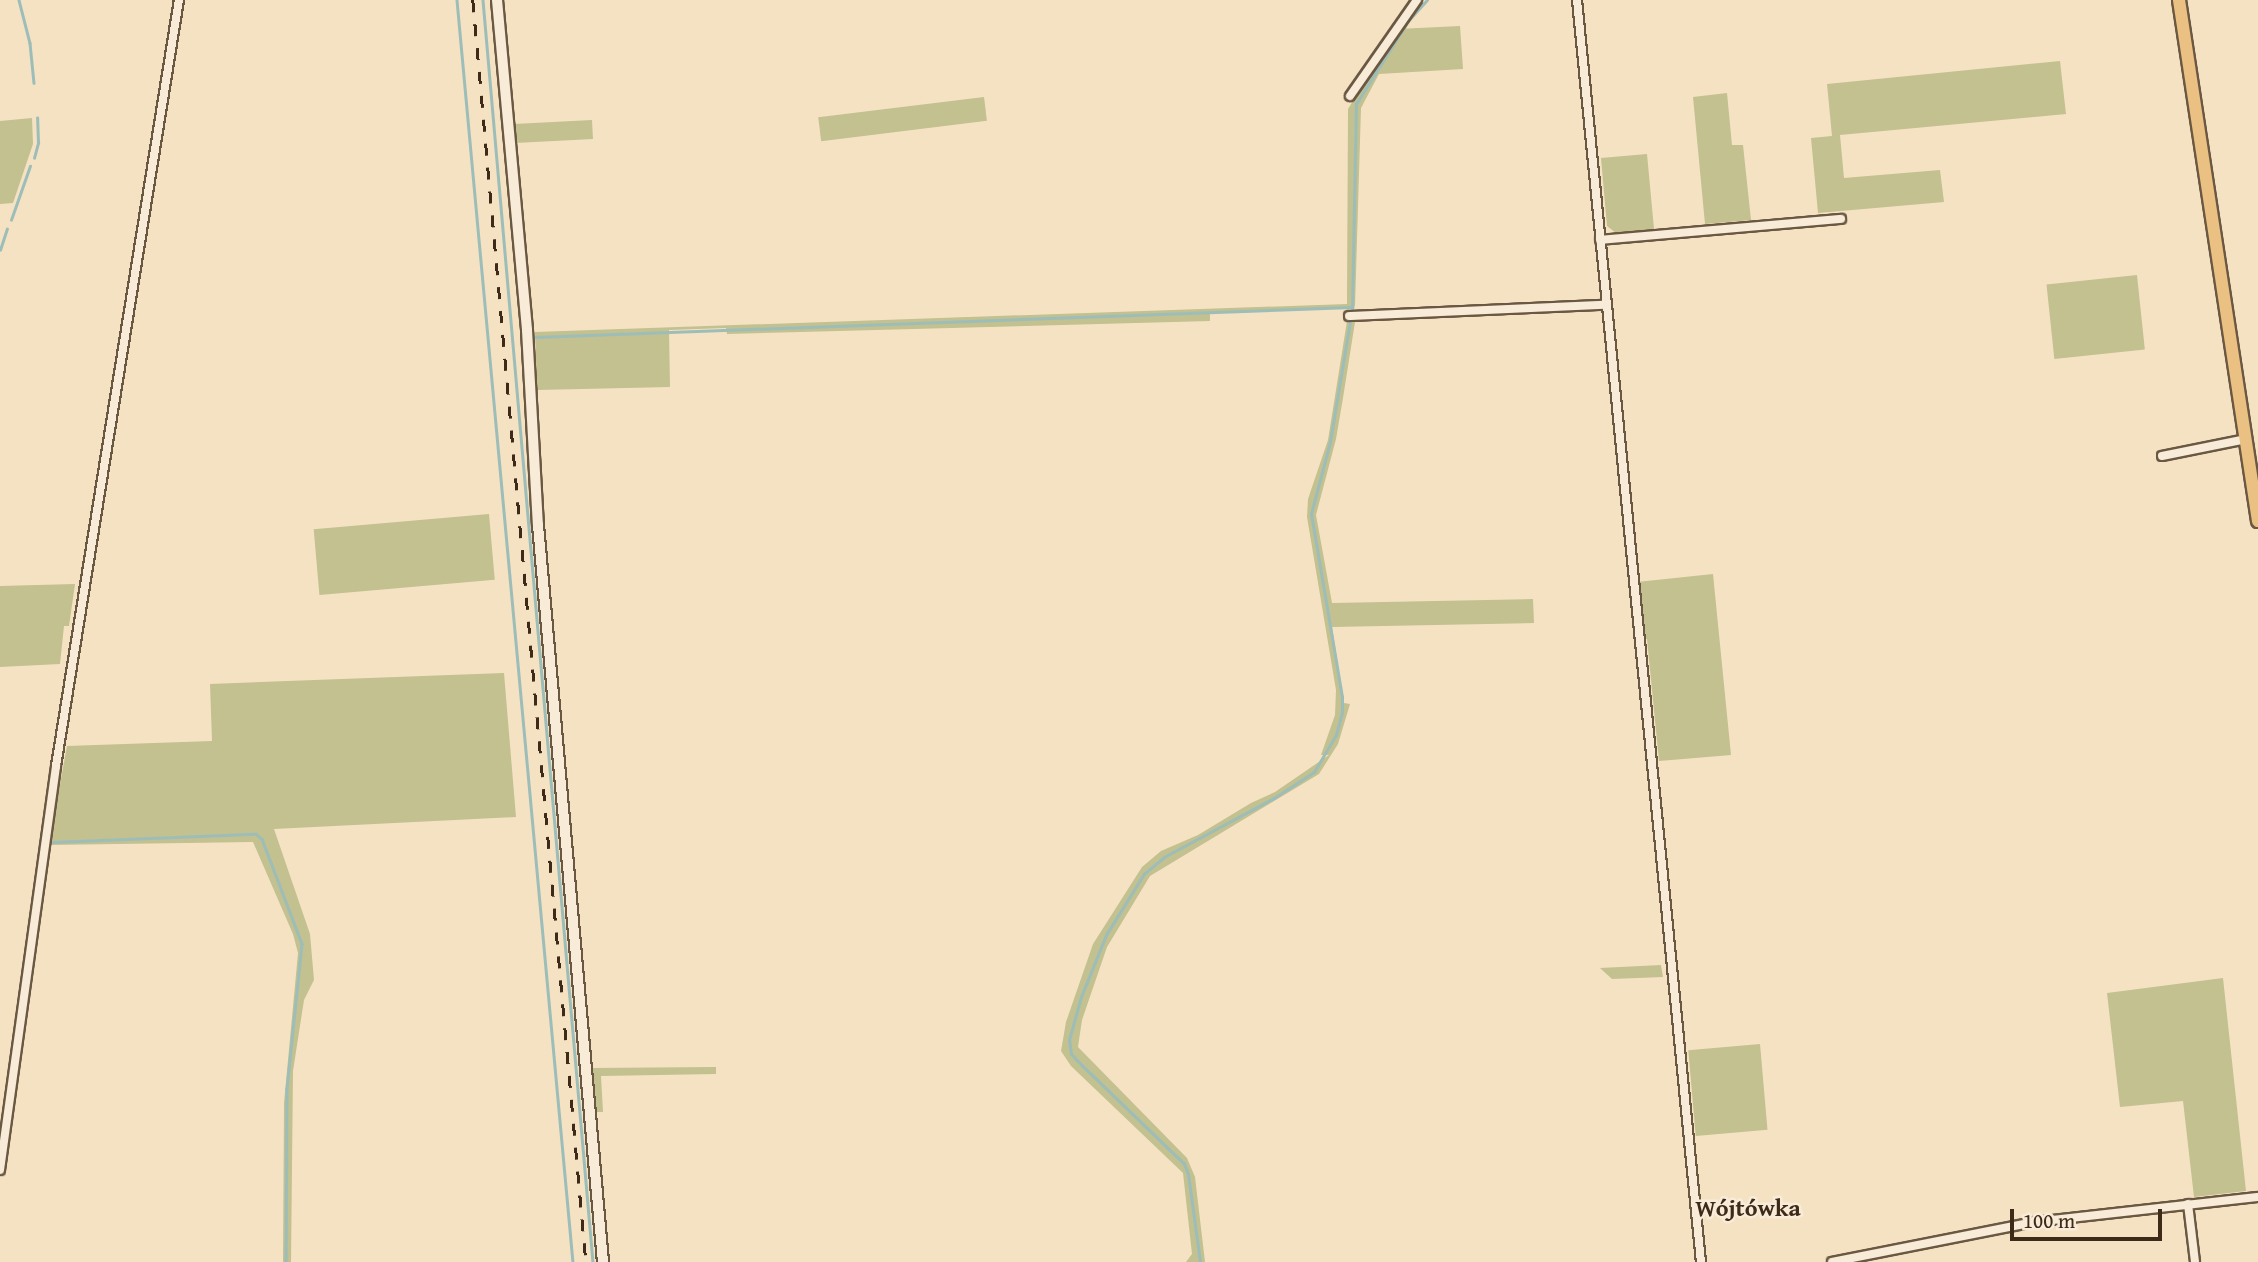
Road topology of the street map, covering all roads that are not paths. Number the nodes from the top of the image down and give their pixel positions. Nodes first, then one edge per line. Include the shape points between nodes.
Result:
1 (179, 0) edge
2 (498, 0) edge
3 (1417, 0) edge
4 (1577, 0) edge
5 (2179, 0) edge
6 (1350, 96) dead end
7 (1841, 219) dead end
8 (1600, 240) junction
9 (1606, 305) junction
10 (1349, 316) dead end
11 (2246, 439) junction
12 (2162, 456) dead end
13 (2258, 521) edge
14 (0, 1170) edge
15 (2258, 1197) edge
16 (2188, 1204) junction
17 (603, 1262) edge
18 (1701, 1262) edge
19 (1832, 1262) edge
20 (2195, 1262) edge

1 - 14 street via 56,766
2 - 17 street via 526,317 538,525
3 - 6 street
4 - 8 street
5 - 11 main road
7 - 8 street
8 - 9 street
9 - 10 street
9 - 18 street
11 - 12 street
11 - 13 main road
15 - 16 street
16 - 19 street via 2034,1222
16 - 20 street

